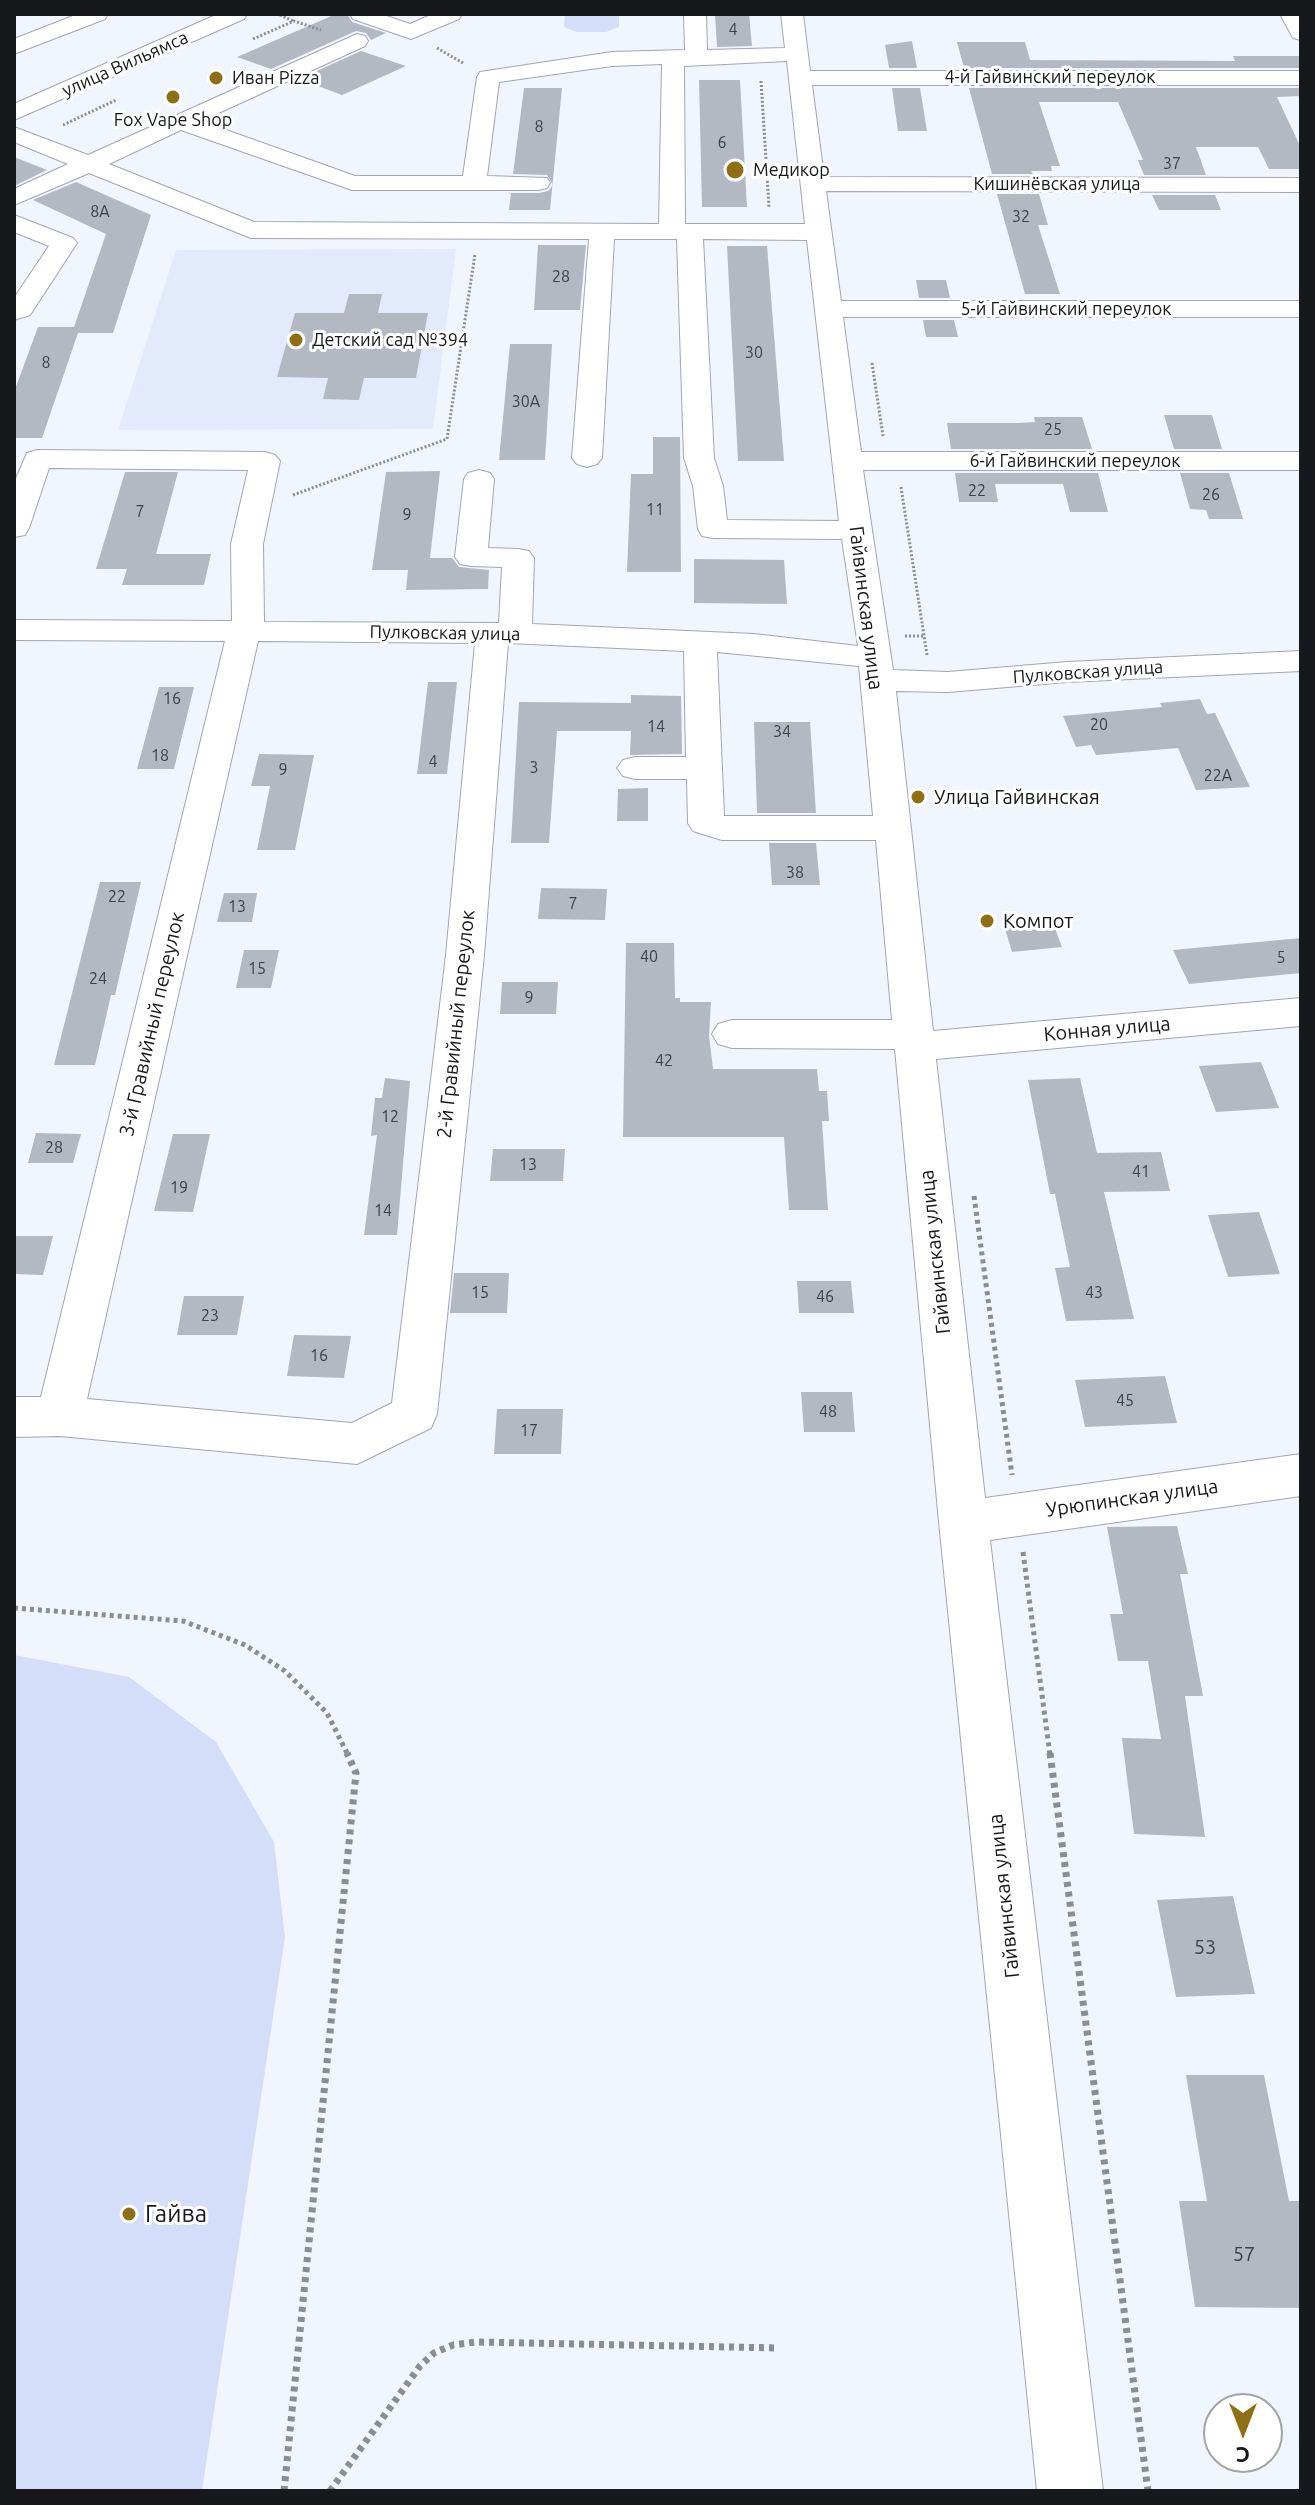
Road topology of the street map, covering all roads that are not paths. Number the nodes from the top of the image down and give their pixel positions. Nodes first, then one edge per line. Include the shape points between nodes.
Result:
1 (97, 14) edge
2 (235, 14) edge
3 (361, 14) edge
4 (451, 14) edge
5 (695, 14) edge
6 (1291, 14) edge
7 (1301, 33) edge
8 (357, 41) road end
9 (14, 47) edge
10 (787, 50) edge
11 (696, 54) junction
12 (1301, 78) edge
13 (14, 90) edge
14 (45, 100) junction
15 (14, 113) edge
16 (181, 122) junction
17 (22, 138) edge
18 (88, 164) junction
19 (474, 182) junction
20 (538, 183) dead end
21 (812, 184) junction
22 (1301, 185) edge
23 (14, 198) edge
24 (14, 223) edge
25 (602, 231) junction
26 (681, 232) junction
27 (818, 232) junction
28 (847, 309) junction
29 (1301, 309) edge
30 (14, 312) edge
31 (587, 458) dead end
32 (868, 461) junction
33 (1301, 461) edge
34 (479, 479) dead end
35 (14, 528) edge
36 (856, 530) junction
37 (14, 630) edge
38 (244, 631) junction
39 (503, 633) junction
40 (700, 641) junction
41 (1301, 661) edge
42 (875, 669) junction
43 (635, 768) dead end
44 (703, 768) junction
45 (891, 828) junction
46 (1301, 1012) edge
47 (732, 1034) dead end
48 (913, 1041) junction
49 (60, 1416) junction
50 (14, 1417) edge
51 (1301, 1475) edge
52 (963, 1522) junction
53 (1070, 2491) edge

1 - 9 street
2 - 14 street, улица Вильямса
3 - 4 street via 411,32
5 - 11 street
6 - 7 street
8 - 16 street
10 - 11 street, 4-й Гайвинский переулок
10 - 12 street, 4-й Гайвинский переулок via 830,76
10 - 21 street, Гайвинская улица
11 - 19 street, 4-й Гайвинский переулок via 612,59 488,77
11 - 26 street via 673,62
13 - 14 street
14 - 15 street, улица Вильямса
16 - 18 street
16 - 19 street via 352,183
17 - 18 street
18 - 23 street
18 - 25 street via 251,230
19 - 20 street
21 - 22 street, Кишинёвская улица
21 - 27 street, Гайвинская улица
24 - 30 street via 64,243
25 - 26 street
25 - 31 street
26 - 27 street
26 - 36 street via 699,458 713,529
27 - 28 street, Гайвинская улица
28 - 29 street, 5-й Гайвинский переулок
28 - 32 street, Гайвинская улица
32 - 33 street, 6-й Гайвинский переулок
32 - 36 street, Гайвинская улица
34 - 39 street, 2-й Гравийный переулок via 471,557 518,558
35 - 38 street, 3-й Гравийный переулок via 37,459 265,461 247,544 250,616
36 - 42 street, Гайвинская улица
37 - 38 street, Пулковская улица
38 - 39 street, Пулковская улица
38 - 49 street, 3-й Гравийный переулок
39 - 40 street, Пулковская улица
39 - 49 street, 2-й Гравийный переулок via 414,1414 357,1444
40 - 42 street, Пулковская улица
40 - 44 street
41 - 42 street, Пулковская улица via 948,682
42 - 45 street, Гайвинская улица
43 - 44 street
44 - 45 street via 704,817 712,827
45 - 48 street, Гайвинская улица
46 - 48 street, Конная улица
47 - 48 street, Конная улица
48 - 52 street, Гайвинская улица
49 - 50 street
51 - 52 street, Урюпинская улица
52 - 53 street, Гайвинская улица

